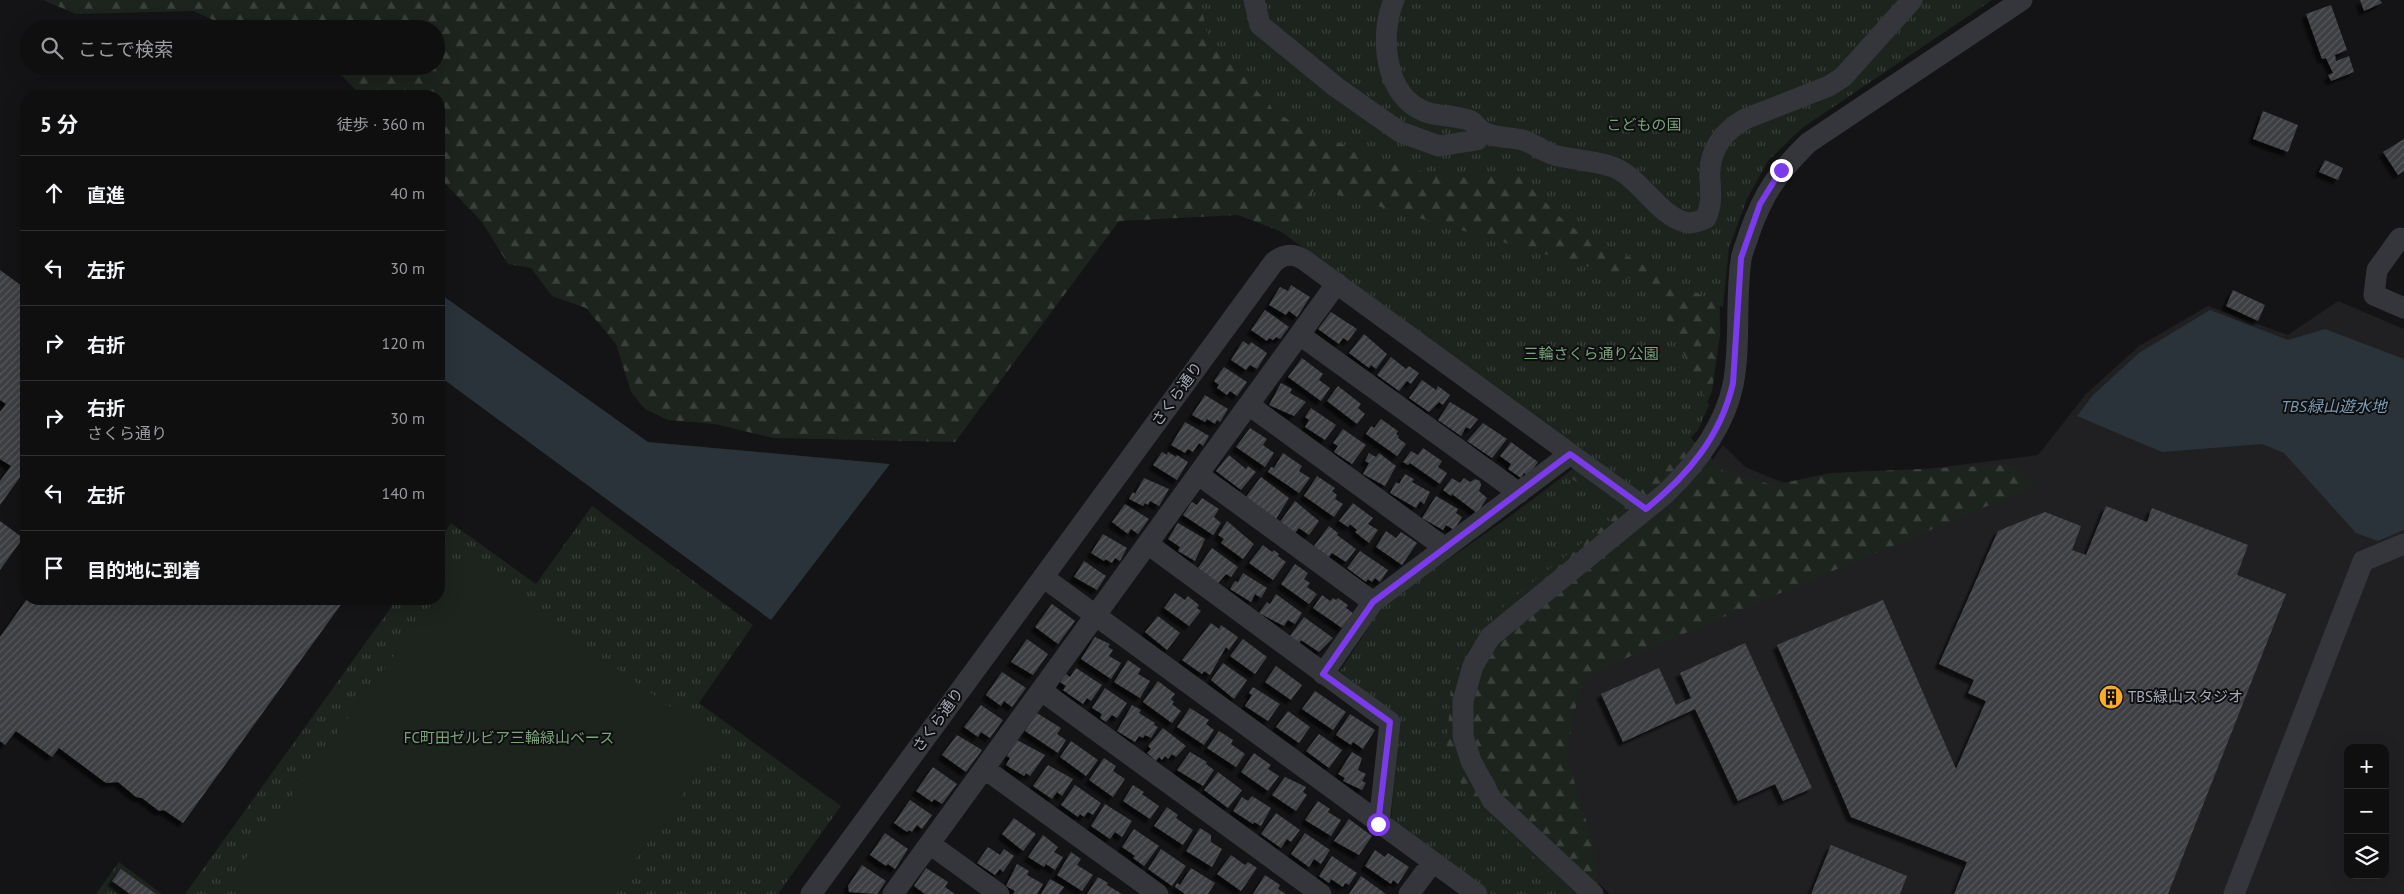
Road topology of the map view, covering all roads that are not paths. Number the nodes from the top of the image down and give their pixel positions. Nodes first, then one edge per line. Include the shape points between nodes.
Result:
1 (1254, 0) edge
2 (1394, 0) edge
3 (1912, 0) edge
4 (2022, 0) edge
5 (1482, 132) junction
6 (2400, 238) dead end
7 (1337, 284) junction
8 (2404, 308) edge
9 (1300, 334) junction
10 (1249, 405) junction
11 (1570, 454) junction
12 (1199, 475) junction
13 (1518, 493) junction
14 (1646, 509) junction
15 (1148, 544) junction
16 (2404, 544) edge
17 (1445, 548) junction
18 (1043, 577) junction
19 (1373, 602) junction
20 (1096, 617) junction
21 (1323, 674) junction
22 (1042, 691) junction
23 (985, 768) junction
24 (1378, 824) junction
25 (930, 844) junction
26 (1432, 863) junction
27 (820, 891) edge
28 (893, 894) edge
29 (999, 894) edge
30 (1158, 894) edge
31 (1321, 894) edge
32 (1409, 894) edge
33 (1477, 894) edge
34 (1593, 894) edge
35 (2234, 894) edge

1 - 5 street via 1260,25 1336,87 1400,132 1439,146 1477,140
2 - 5 street via 1384,37 1390,70 1399,86 1409,101 1426,112 1472,122
3 - 5 street via 1843,77 1829,86 1745,119 1720,138 1710,162 1712,205 1706,218 1696,222 1684,222 1671,215 1624,173 1610,166 1553,154 1524,141
4 - 14 street via 1808,143 1781,170 1760,204 1741,258 1733,383 1723,419 1681,479
6 - 8 street via 2377,270 2374,295
7 - 9 street
7 - 11 street, さくら通り
7 - 18 street, さくら通り via 1300,256 1281,256 1274,262
9 - 10 street
9 - 13 street
10 - 12 street
10 - 17 street
11 - 13 street
11 - 14 street, さくら通り
12 - 15 street
12 - 19 street
13 - 17 street
14 - 34 street via 1490,637 1473,666 1463,701 1463,736 1470,761 1492,800
15 - 20 street
15 - 21 street
16 - 35 street via 2363,562
17 - 19 street
18 - 20 street
18 - 27 street, さくら通り
19 - 21 street
20 - 22 street
20 - 24 street
21 - 24 street via 1390,722
22 - 23 street
22 - 31 street
23 - 25 street
23 - 30 street
24 - 26 street
25 - 28 street
25 - 29 street
26 - 32 street
26 - 33 street

